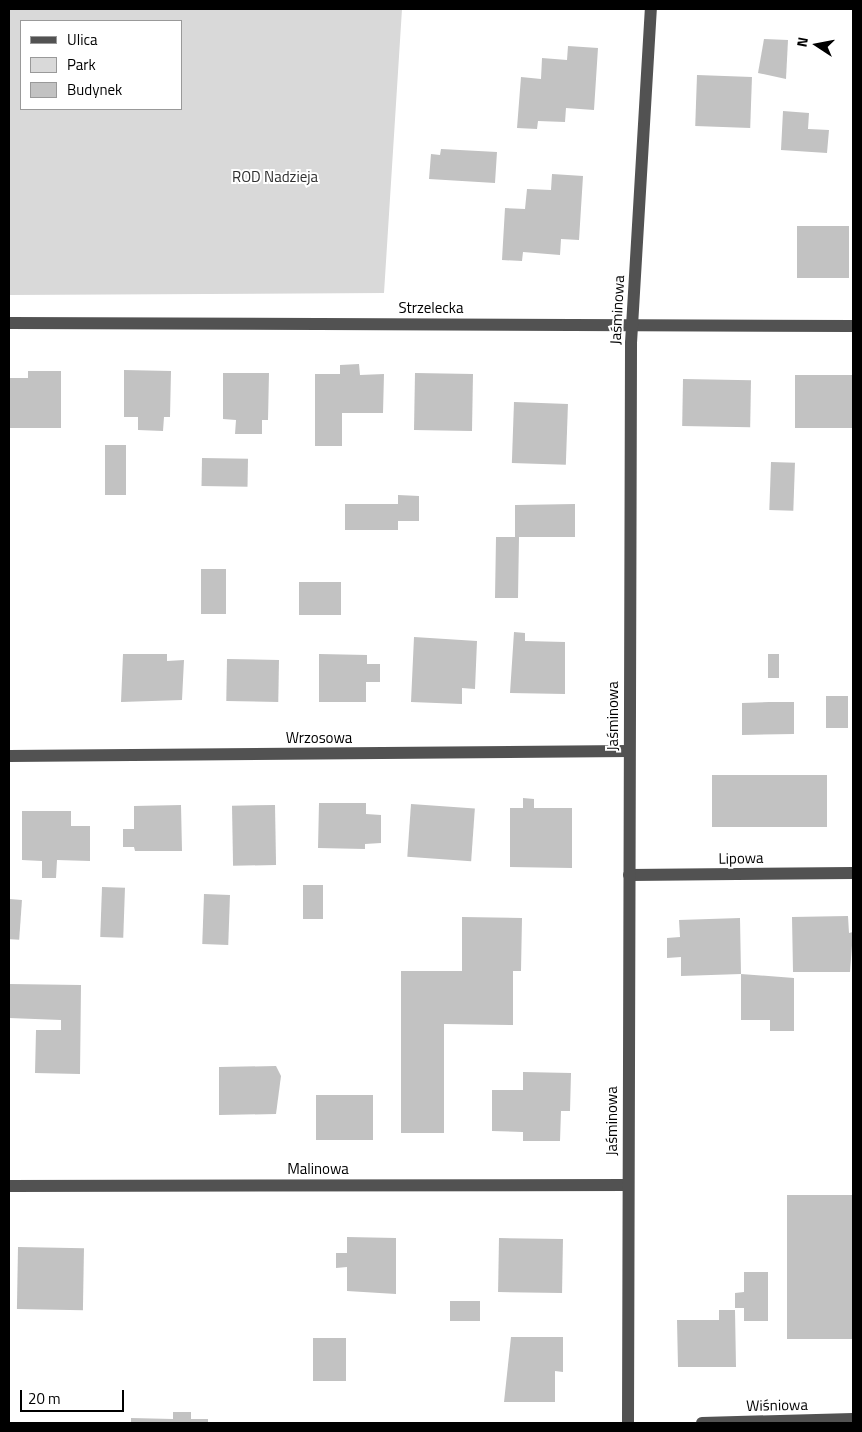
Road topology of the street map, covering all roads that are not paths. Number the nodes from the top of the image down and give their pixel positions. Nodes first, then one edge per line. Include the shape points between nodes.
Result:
1 (651, 9) edge
2 (9, 323) edge
3 (632, 326) junction
4 (853, 326) edge
5 (629, 752) junction
6 (9, 756) edge
7 (853, 872) edge
8 (629, 875) junction
9 (628, 1185) junction
10 (9, 1186) edge
11 (853, 1419) edge
12 (628, 1423) edge
13 (702, 1423) edge

1 - 3 street, Jaśminowa
2 - 3 street, Strzelecka
3 - 4 street, Strzelecka
3 - 5 street, Jaśminowa
5 - 6 street, Wrzosowa
5 - 8 street, Jaśminowa
7 - 8 street, Lipowa
8 - 9 street, Jaśminowa
9 - 10 street, Malinowa
9 - 12 street, Jaśminowa
11 - 13 street, Wiśniowa

